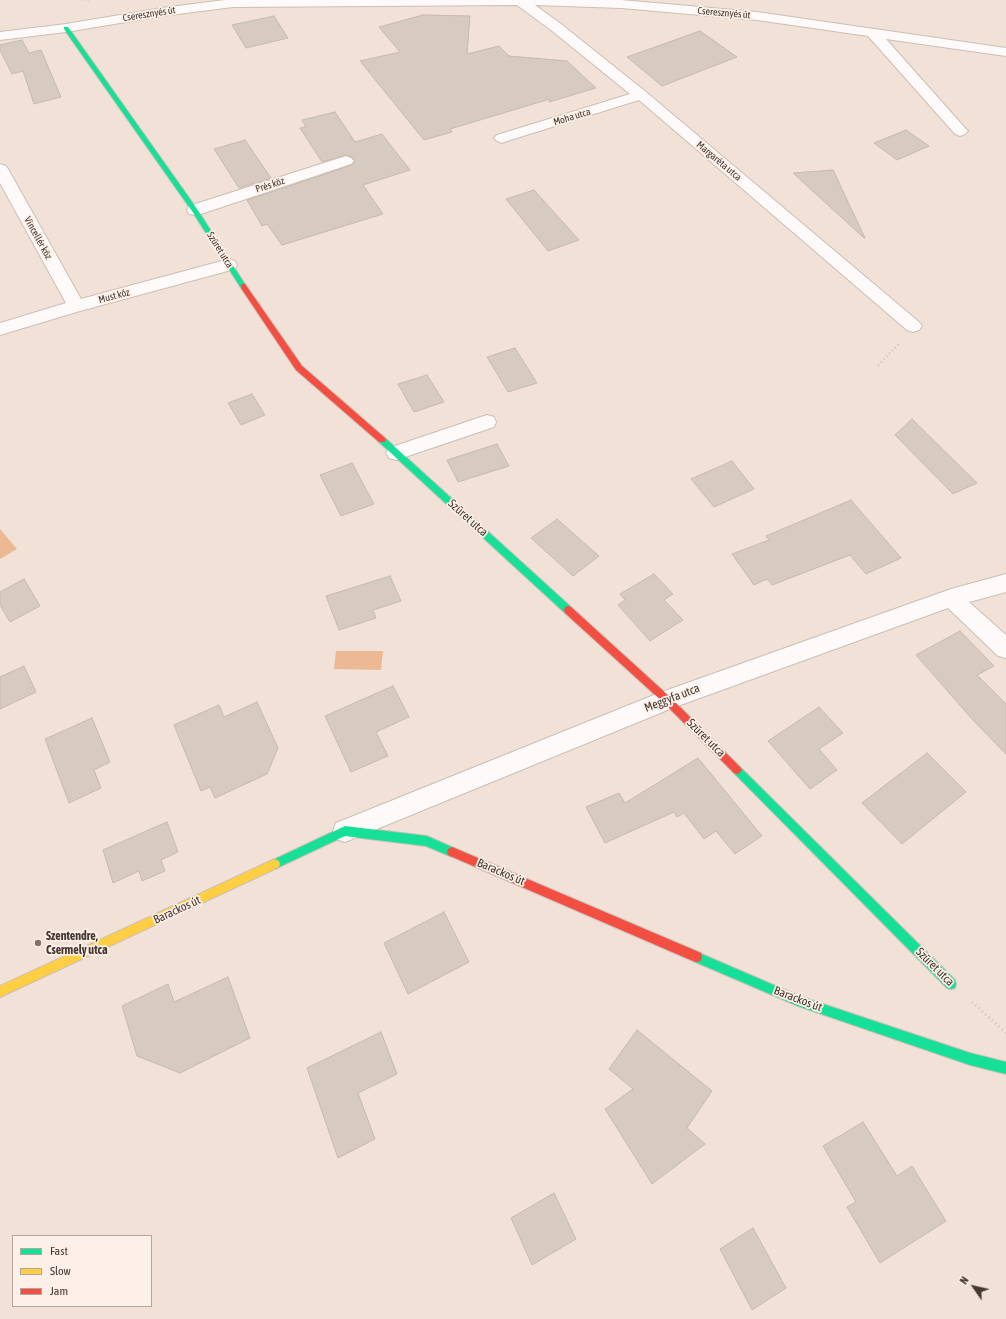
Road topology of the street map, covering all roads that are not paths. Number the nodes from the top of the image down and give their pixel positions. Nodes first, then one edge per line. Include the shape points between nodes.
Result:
1 (520, 1) junction
2 (66, 28) junction
3 (873, 33) junction
4 (0, 36) edge
5 (1006, 52) edge
6 (641, 95) junction
7 (960, 131) dead end
8 (502, 138) dead end
9 (346, 161) dead end
10 (0, 170) edge
11 (195, 210) junction
12 (229, 265) junction
13 (76, 306) junction
14 (913, 326) dead end
15 (0, 329) edge
16 (487, 422) dead end
17 (396, 453) junction
18 (1006, 583) edge
19 (951, 598) junction
20 (1006, 649) edge
21 (667, 700) junction
22 (345, 831) junction
23 (951, 984) road end
24 (1, 987) edge
25 (1006, 1068) edge

1 - 2 street, Cseresznyés út via 233,3
1 - 3 street, Cseresznyés út via 621,4 735,14
1 - 6 street, Margaréta utca
2 - 4 street, Cseresznyés út
2 - 11 street, Szüret utca
3 - 5 street, Cseresznyés út
3 - 7 street
6 - 8 street, Moha utca
6 - 14 street, Margaréta utca
9 - 11 street, Prés köz
10 - 13 street, Vincellér köz
11 - 12 street, Szüret utca
12 - 13 street, Must köz
12 - 17 street, Szüret utca via 299,368
13 - 15 street, Must köz
16 - 17 street
17 - 21 street, Szüret utca
18 - 19 street, Meggyfa utca
19 - 20 street
19 - 21 street, Meggyfa utca
21 - 22 street, Meggyfa utca
21 - 23 street, Szüret utca
22 - 24 street, Barackos út
22 - 25 street, Barackos út via 427,841 798,1000 970,1059

